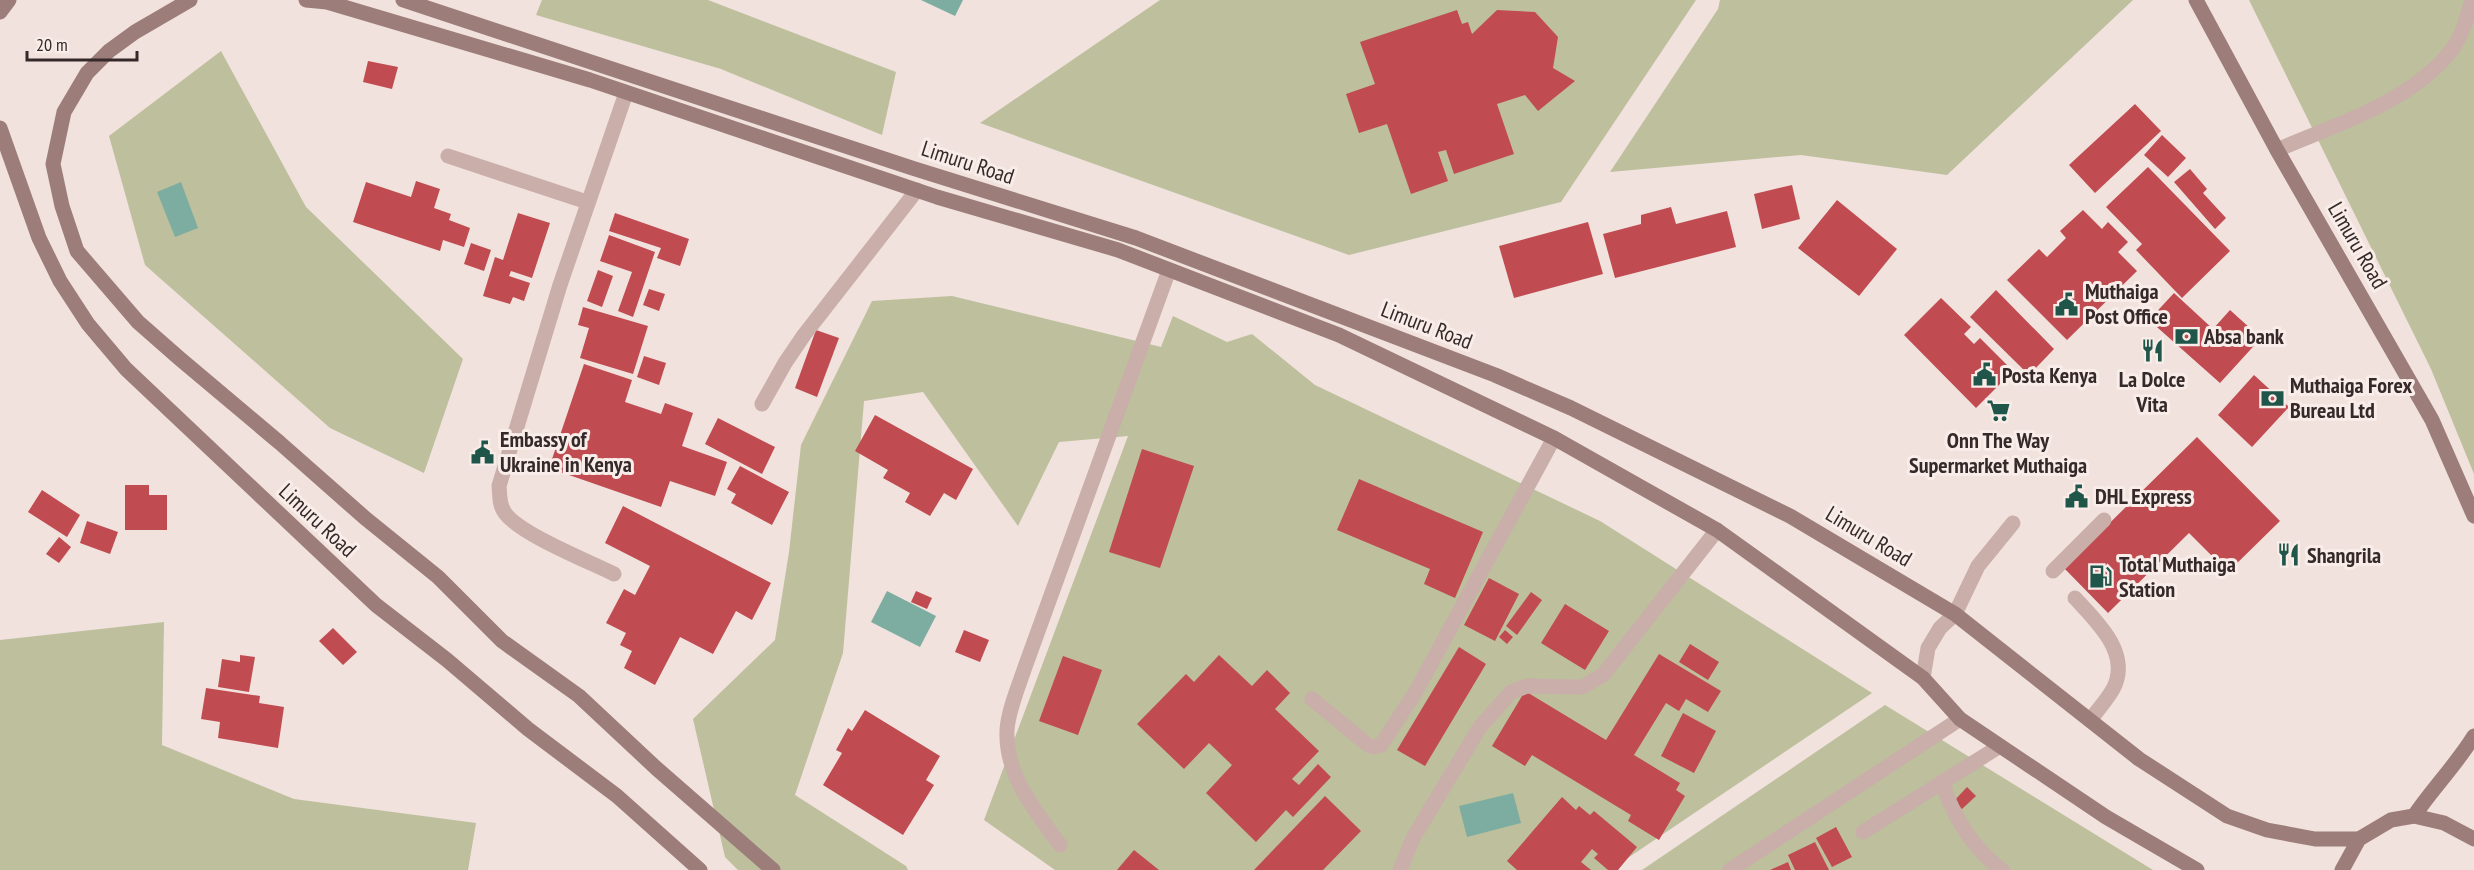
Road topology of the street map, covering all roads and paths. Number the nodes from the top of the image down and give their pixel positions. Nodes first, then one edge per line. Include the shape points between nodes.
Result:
1 (9, 0) edge
2 (167, 0) edge
3 (183, 0) edge
4 (190, 0) edge
5 (306, 0) edge
6 (403, 0) edge
7 (2196, 0) edge
8 (2472, 0) edge
9 (0, 12) edge
10 (626, 93) junction
11 (0, 128) edge
12 (2277, 150) junction
13 (448, 156) dead end
14 (917, 190) junction
15 (587, 202) junction
16 (1169, 270) junction
17 (762, 404) dead end
18 (1554, 438) junction
19 (2474, 516) edge
20 (2104, 520) dead end
21 (2013, 523) dead end
22 (1717, 530) junction
23 (2053, 572) dead end
24 (614, 574) dead end
25 (2075, 598) dead end
26 (1955, 614) junction
27 (1923, 678) junction
28 (1312, 699) dead end
29 (1960, 719) junction
30 (2091, 719) junction
31 (2474, 736) edge
32 (2000, 746) junction
33 (1942, 783) junction
34 (2414, 816) junction
35 (1863, 832) dead end
36 (2359, 839) junction
37 (2474, 839) edge
38 (1060, 845) dead end
39 (699, 870) edge
40 (773, 870) edge
41 (1400, 870) edge
42 (1730, 870) edge
43 (2002, 870) edge
44 (2197, 870) edge
45 (2342, 870) edge

1 - 9 main road
2 - 3 main road
4 - 40 main road via 109,51 87,73 64,112 53,164 77,251 138,322 170,351 438,578 502,641 579,696
5 - 10 main road, Limuru Road via 327,2
6 - 26 main road, Limuru Road via 1136,238 1495,375 1790,516
7 - 12 main road, Limuru Road
8 - 12 lane via 2452,50 2419,83 2370,110
10 - 14 main road, Limuru Road
10 - 15 lane
11 - 39 main road, Limuru Road via 39,238 60,282 88,324 126,369 376,605 617,796
12 - 19 main road, Limuru Road via 2432,420
13 - 15 lane
14 - 16 main road, Limuru Road via 1118,250
14 - 17 lane via 804,335
15 - 24 lane via 499,486 500,502 505,514 526,530
16 - 18 main road, Limuru Road via 1339,335
16 - 38 lane via 1024,667 1007,728 1011,763 1022,792
18 - 22 main road, Limuru Road
18 - 28 lane via 1436,656 1381,745 1368,745
20 - 23 lane
21 - 26 lane via 1978,566
22 - 27 main road, Limuru Road
22 - 41 lane via 1603,675 1582,687 1527,687 1511,692 1480,727 1413,838
25 - 30 lane via 2105,631 2119,659 2114,687
26 - 27 lane via 1940,628 1928,648
26 - 30 main road, Limuru Road
27 - 29 main road, Limuru Road
29 - 32 main road, Limuru Road
29 - 42 lane
30 - 36 main road, Limuru Road via 2139,759 2227,816 2267,830 2315,839
31 - 34 main road
32 - 33 lane
32 - 44 main road, Limuru Road via 2106,817
33 - 35 lane
33 - 43 lane via 1950,806 1967,833 1986,859
34 - 36 main road via 2391,820
34 - 37 main road via 2444,823
36 - 45 main road

